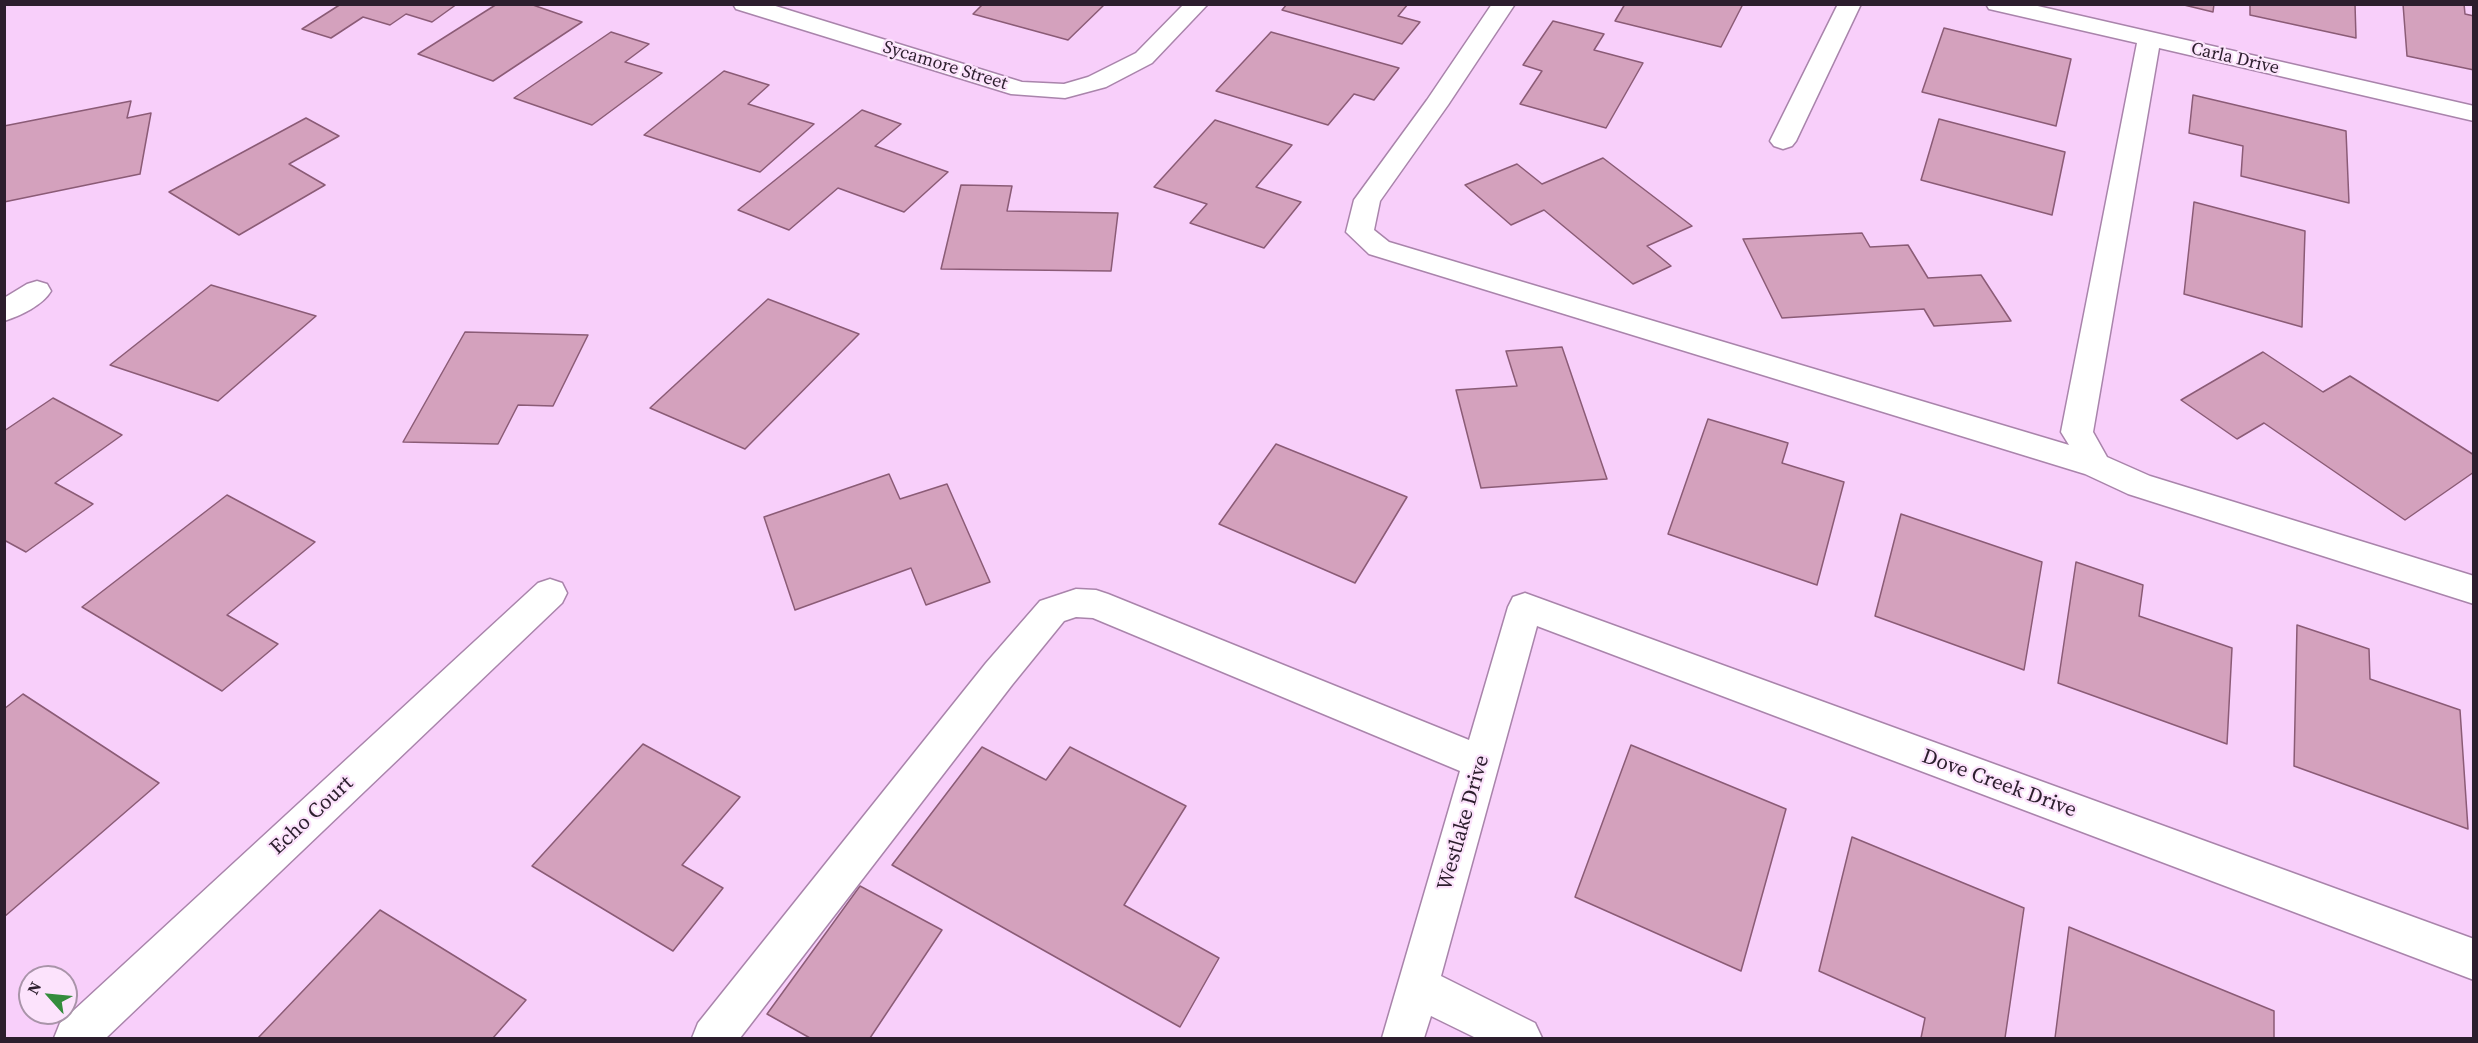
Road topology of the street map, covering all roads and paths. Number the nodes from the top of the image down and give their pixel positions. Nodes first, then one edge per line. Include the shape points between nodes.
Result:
1 (744, 4) edge
2 (1197, 4) edge
3 (1504, 4) edge
4 (1850, 4) edge
5 (1997, 4) edge
6 (2149, 40) junction
7 (2474, 114) edge
8 (1782, 141) dead end
9 (4, 286) edge
10 (4, 311) edge
11 (2096, 465) junction
12 (2474, 590) edge
13 (550, 593) dead end
14 (1525, 607) joint
15 (1481, 762) junction
16 (2474, 960) edge
17 (1418, 987) junction
18 (75, 1038) edge
19 (713, 1038) edge
20 (1403, 1038) edge
21 (1520, 1038) edge

1 - 2 street, Sycamore Street via 1020,89 1065,91 1097,82 1144,58
3 - 11 street via 1367,200 1360,232 1379,248
4 - 8 street
5 - 6 street, Carla Drive
6 - 7 street, Carla Drive
6 - 11 street via 2077,432
9 - 10 street via 37,291
11 - 12 street via 2139,485
13 - 18 street, Echo Court
14 - 15 street, Westlake Drive
14 - 16 street, Dove Creek Drive
15 - 17 street, Westlake Drive
15 - 19 street via 1096,604 1076,603 1052,611
17 - 20 street, Westlake Drive
17 - 21 street

